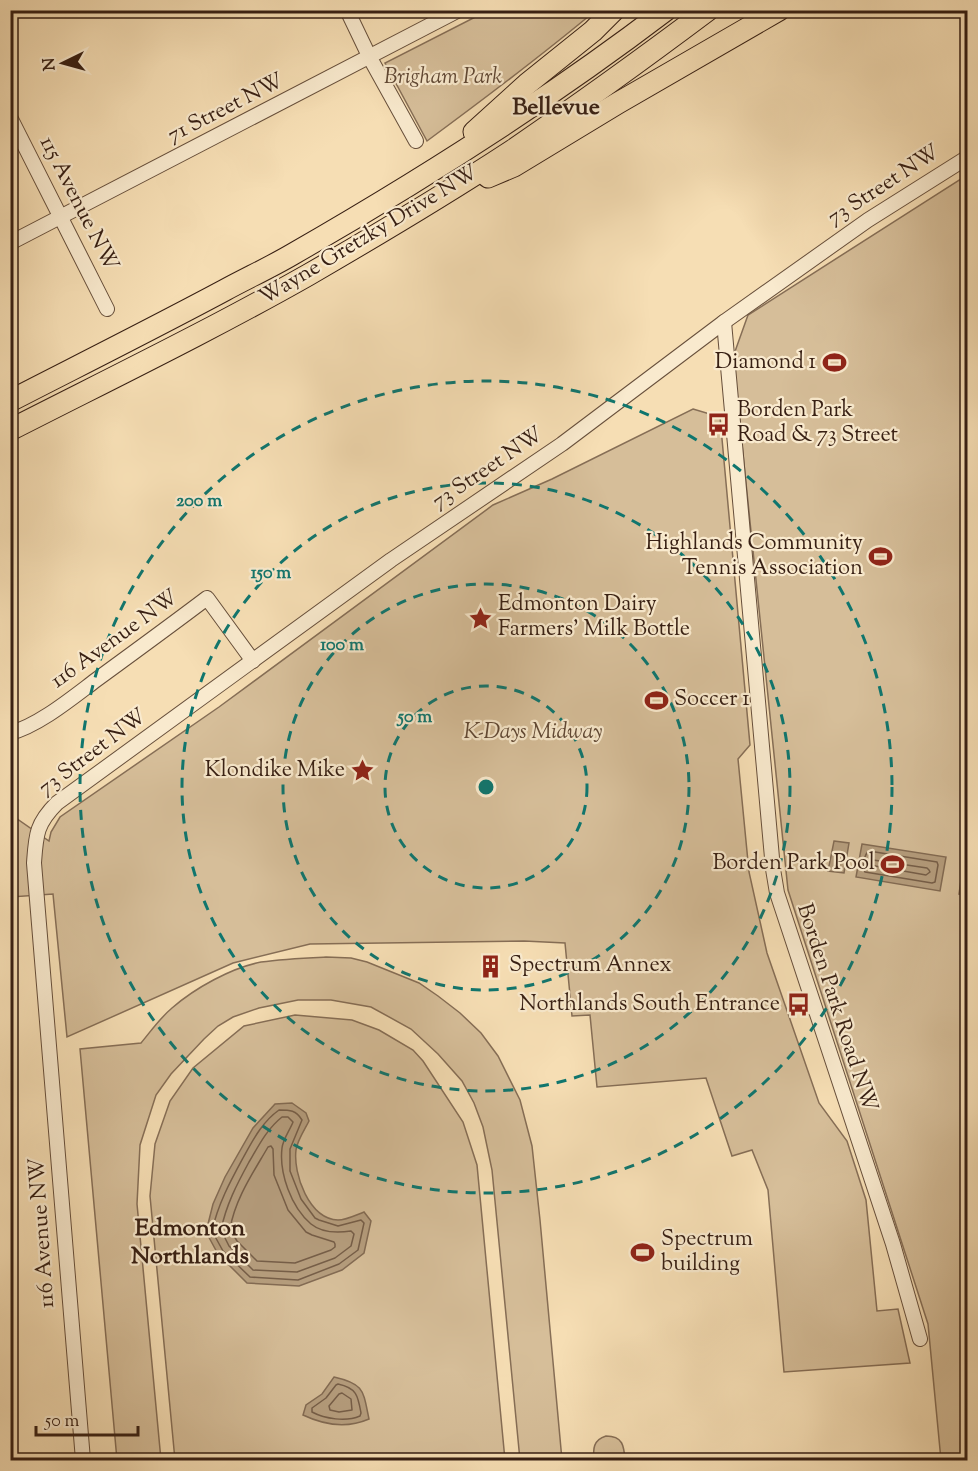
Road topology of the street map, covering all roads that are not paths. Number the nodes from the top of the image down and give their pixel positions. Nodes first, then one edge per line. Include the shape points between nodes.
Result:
1 (347, 10) edge
2 (459, 10) edge
3 (614, 10) edge
4 (666, 10) edge
5 (708, 10) edge
6 (779, 10) edge
7 (370, 58) junction
8 (10, 117) edge
9 (416, 141) dead end
10 (968, 157) edge
11 (423, 177) junction
12 (430, 202) junction
13 (61, 217) junction
14 (10, 243) edge
15 (107, 309) dead end
16 (724, 322) junction
17 (10, 401) edge
18 (10, 430) edge
19 (253, 661) junction
20 (10, 733) edge
21 (41, 824) joint
22 (920, 1339) dead end
23 (83, 1461) edge

1 - 7 street
2 - 7 street, 71 Street NW
3 - 11 main road
4 - 11 main road, Wayne Gretzky Drive NW via 564,84
5 - 12 main road, Wayne Gretzky Drive NW via 513,150
6 - 12 main road via 514,166
7 - 9 street
7 - 13 street, 71 Street NW
8 - 13 street, 115 Avenue NW
10 - 16 street, 73 Street NW via 868,220
11 - 17 main road, Wayne Gretzky Drive NW via 291,255
12 - 18 main road, Wayne Gretzky Drive NW via 253,305
13 - 14 street, 71 Street NW
13 - 15 street, 115 Avenue NW
16 - 19 street, 73 Street NW via 562,444 391,560
16 - 22 street, Borden Park Road NW via 772,869
19 - 20 street, 116 Avenue NW via 207,598 79,693 23,730
19 - 21 street, 73 Street NW via 57,804
21 - 23 street, 116 Avenue NW via 34,863

